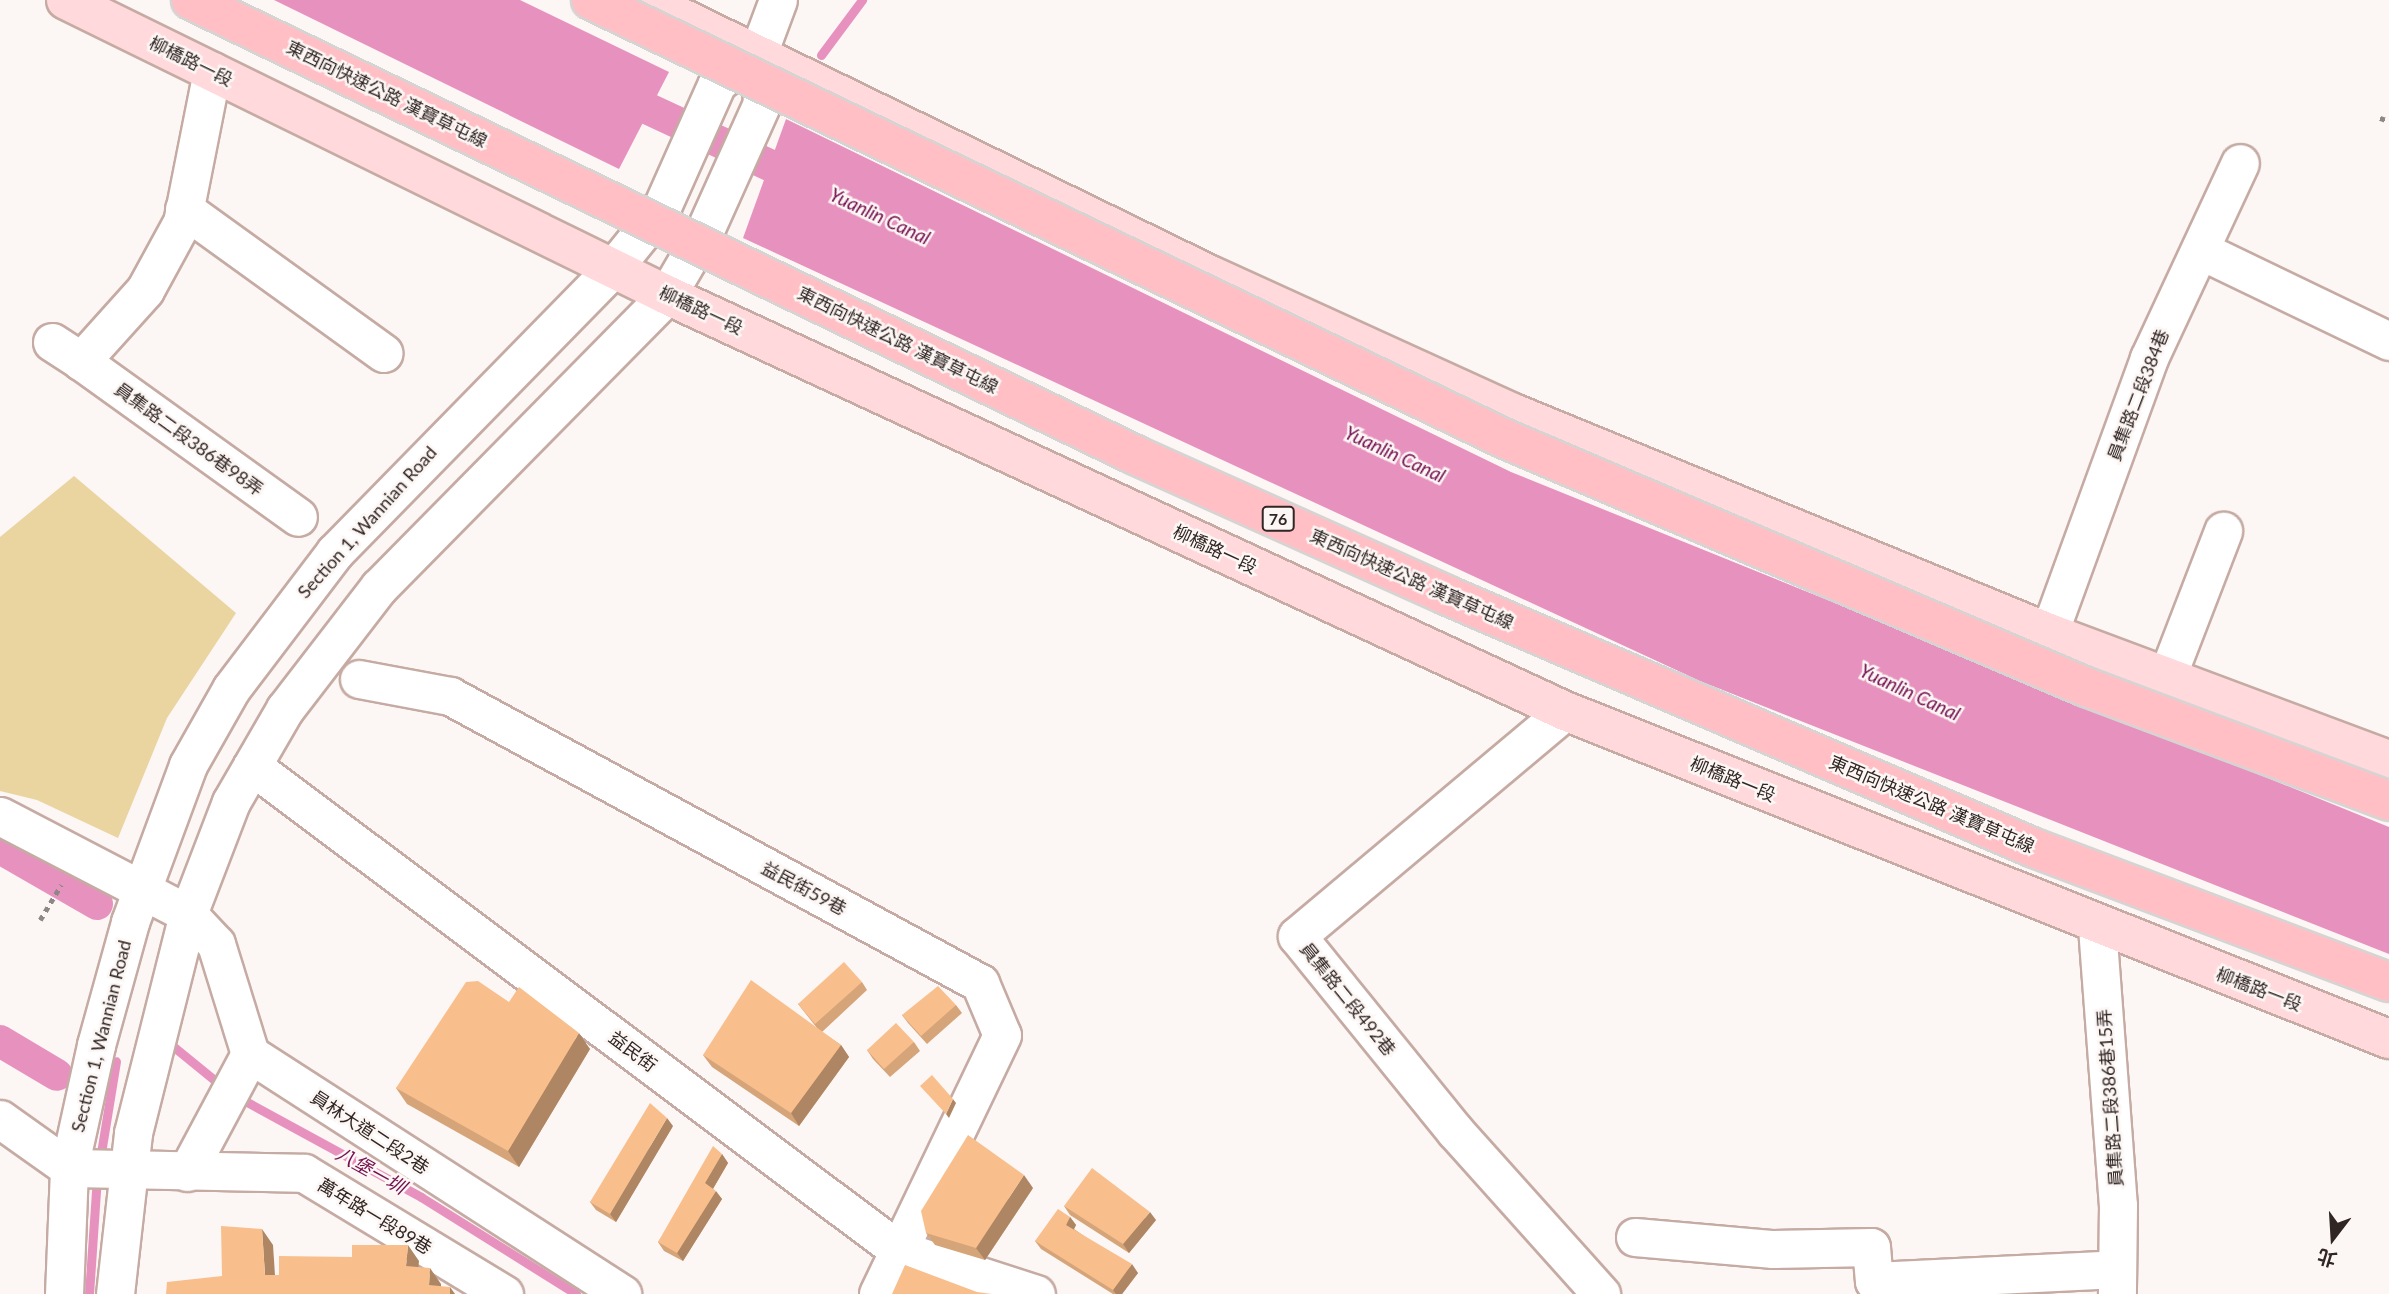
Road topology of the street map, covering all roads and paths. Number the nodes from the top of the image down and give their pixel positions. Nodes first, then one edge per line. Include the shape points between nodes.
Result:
1 (66, 0) edge
2 (191, 0) edge
3 (591, 0) edge
4 (645, 0) edge
5 (778, 0) edge
6 (759, 51) junction
7 (212, 71) junction
8 (2380, 118) dead end
9 (2389, 121) edge
10 (2240, 163) dead end
11 (184, 209) junction
12 (2200, 250) junction
13 (614, 267) junction
14 (667, 295) junction
15 (2389, 341) edge
16 (384, 353) dead end
17 (298, 517) dead end
18 (2223, 531) dead end
19 (2049, 634) junction
20 (359, 679) dead end
21 (2166, 679) junction
22 (1565, 711) junction
23 (2389, 760) edge
24 (252, 766) junction
25 (2389, 801) edge
26 (0, 816) edge
27 (65, 877) dead end
28 (137, 907) junction
29 (40, 920) dead end
30 (2097, 927) junction
31 (183, 930) junction
32 (2389, 982) edge
33 (2389, 1039) edge
34 (250, 1055) junction
35 (0, 1119) edge
36 (69, 1168) junction
37 (127, 1172) junction
38 (187, 1172) junction
39 (1635, 1237) dead end
40 (897, 1249) junction
41 (2117, 1282) edge
42 (64, 1294) edge
43 (115, 1294) edge
44 (504, 1294) edge
45 (622, 1294) edge
46 (878, 1294) edge
47 (1036, 1294) edge
48 (1601, 1294) edge

1 - 7 main road, 柳橋路一段
2 - 32 highway, 東西向快速公路 漢寶草屯線 / 76, bridge via 1135,455 1434,590 2034,848
3 - 25 highway, bridge via 1503,438 2086,687
4 - 6 main road
5 - 6 street
6 - 13 street, Section 1, Wannian Road via 716,83 661,209
6 - 14 street via 762,103 705,230
6 - 19 main road via 1212,276 1513,413
7 - 11 street, 員集路二段386巷98弄
7 - 13 main road, 柳橋路一段
8 - 9 path
10 - 12 street, 員集路二段384巷
11 - 16 street
11 - 17 street, 員集路二段386巷98弄 via 145,290 66,351
12 - 15 street
12 - 19 street, 員集路二段384巷 via 2149,358
13 - 14 main road, 柳橋路一段
13 - 28 street, Section 1, Wannian Road via 353,532 282,618 188,765
14 - 22 main road, 柳橋路一段
14 - 24 street via 379,587 300,687
18 - 21 street
19 - 21 main road
20 - 40 street, 益民街59巷 via 450,696 980,983 1002,1035
21 - 23 main road
22 - 30 main road, 柳橋路一段
22 - 48 street, 員集路二段492巷 via 1297,936 1455,1131
24 - 31 street
24 - 40 street, 益民街
26 - 28 street
27 - 29 path
28 - 31 street
28 - 36 street, Section 1, Wannian Road
30 - 33 main road, 柳橋路一段
30 - 41 street, 員集路二段386巷15弄
31 - 34 street via 216,944
31 - 37 street via 132,1133
34 - 38 street
34 - 45 street, 員林大道二段2巷
35 - 36 street
36 - 37 street, 萬年路一段89巷
36 - 42 street, Section 1, Wannian Road
37 - 38 street, 萬年路一段89巷
37 - 43 street
38 - 44 street, 萬年路一段89巷 via 304,1173
39 - 41 street, 員集路二段386巷15弄 via 1773,1249 1871,1247 1874,1281
40 - 46 street, 益民街59巷
40 - 47 street, 益民街

